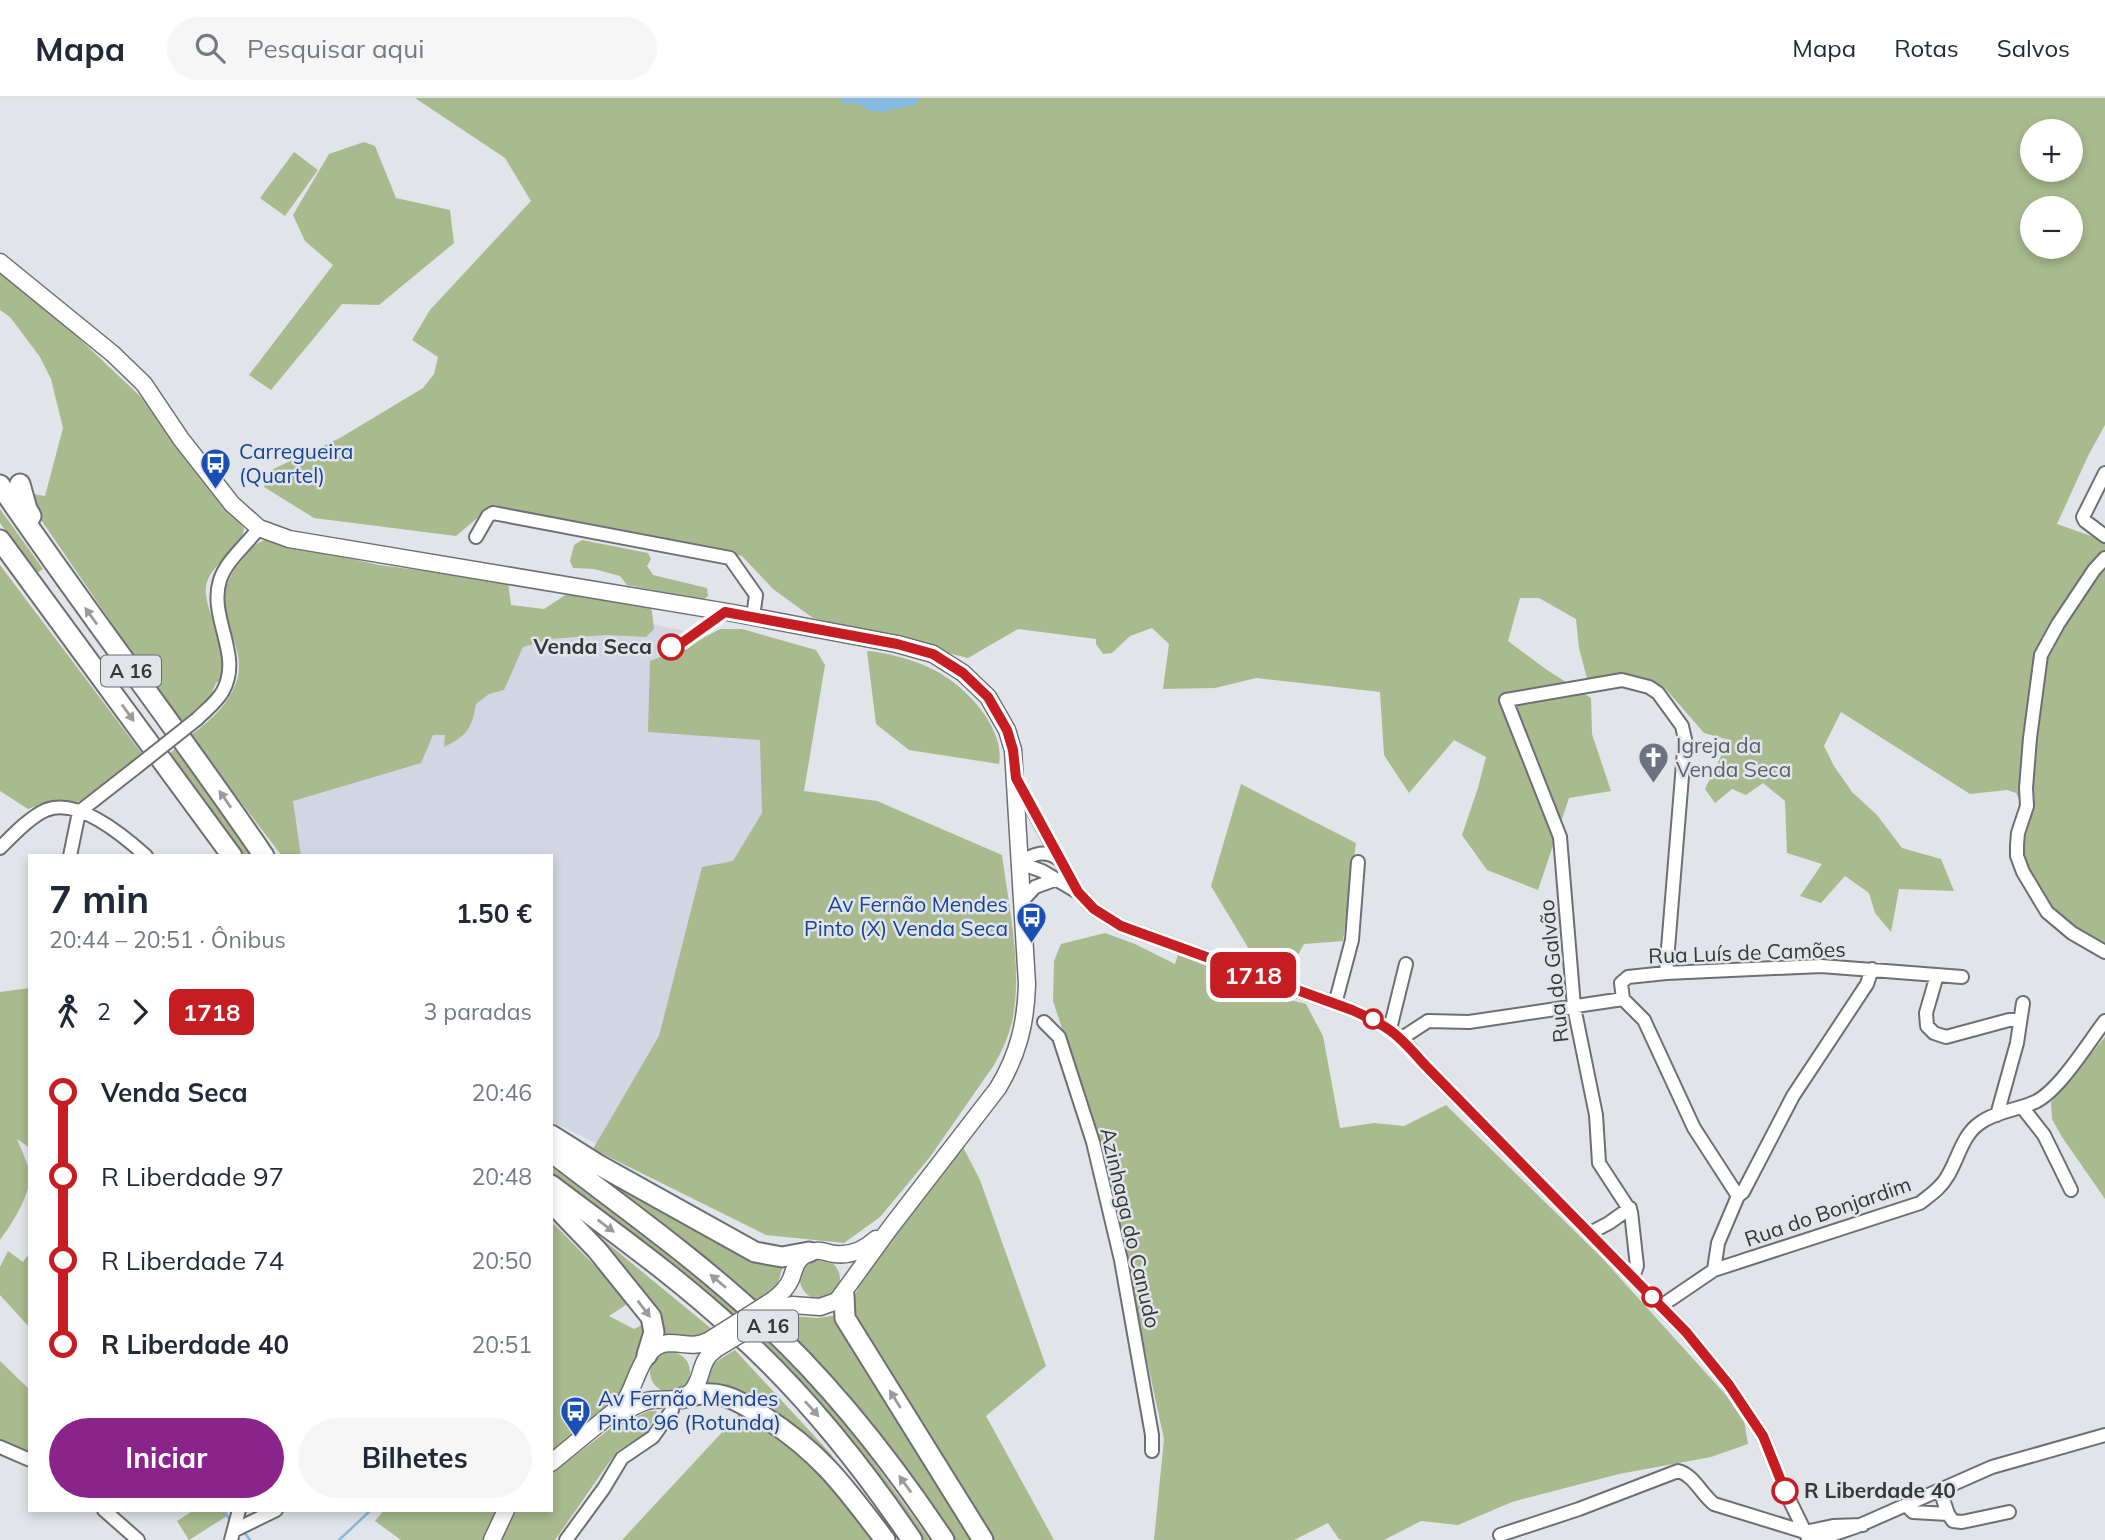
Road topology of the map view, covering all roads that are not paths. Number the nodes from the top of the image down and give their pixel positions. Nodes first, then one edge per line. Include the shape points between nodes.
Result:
1 (0, 262) edge
2 (2105, 472) edge
3 (20, 484) dead end
4 (0, 485) edge
5 (260, 528) junction
6 (2105, 536) edge
7 (476, 537) dead end
8 (0, 540) edge
9 (50, 558) junction
10 (2105, 558) edge
11 (753, 617) junction
12 (1016, 778) junction
13 (79, 812) junction
14 (0, 848) edge
15 (70, 854) edge
16 (144, 854) edge
17 (231, 854) edge
18 (263, 854) edge
19 (1060, 860) junction
20 (1358, 862) dead end
21 (1020, 863) junction
22 (1057, 879) junction
23 (1078, 892) junction
24 (1023, 900) junction
25 (2105, 952) edge
26 (1406, 964) dead end
27 (1872, 969) junction
28 (1666, 973) junction
29 (1937, 975) junction
30 (1962, 977) dead end
31 (1623, 999) junction
32 (2023, 1003) dead end
33 (1335, 1004) junction
34 (1574, 1007) junction
35 (2020, 1020) junction
36 (2105, 1021) edge
37 (1044, 1022) dead end
38 (1390, 1029) junction
39 (1402, 1038) junction
40 (2022, 1107) junction
41 (1997, 1115) junction
42 (553, 1136) edge
43 (553, 1154) edge
44 (553, 1187) edge
45 (2071, 1190) dead end
46 (1738, 1196) junction
47 (553, 1204) edge
48 (1630, 1208) junction
49 (890, 1228) junction
50 (1590, 1233) junction
51 (810, 1252) junction
52 (834, 1254) junction
53 (1714, 1270) junction
54 (792, 1277) junction
55 (1633, 1277) junction
56 (845, 1291) junction
57 (777, 1305) junction
58 (811, 1306) junction
59 (1661, 1306) junction
60 (680, 1345) junction
61 (712, 1345) junction
62 (645, 1359) junction
63 (699, 1376) junction
64 (673, 1399) junction
65 (600, 1424) junction
66 (2105, 1435) edge
67 (0, 1447) edge
68 (1152, 1451) dead end
69 (28, 1459) edge
70 (553, 1461) edge
71 (1940, 1490) junction
72 (1906, 1506) junction
73 (106, 1512) edge
74 (239, 1512) edge
75 (273, 1512) edge
76 (505, 1512) edge
77 (2010, 1512) dead end
78 (1948, 1514) junction
79 (1863, 1525) junction
80 (233, 1535) edge
81 (1500, 1535) dead end
82 (1807, 1536) edge
83 (130, 1537) edge
84 (492, 1540) edge
85 (566, 1540) edge
86 (884, 1540) edge
87 (912, 1540) edge
88 (944, 1540) edge
89 (983, 1540) edge
90 (1817, 1540) edge

1 - 5 main road via 144,384 219,489
2 - 6 street via 2083,517
3 - 9 highway via 27,509 46,538
4 - 9 highway, A 16
5 - 11 main road via 289,539
5 - 13 street, bridge via 223,571 219,583 216,601 230,662 224,690 197,719
7 - 11 street via 493,513 730,558 756,595
8 -> 17 highway, A 16
18 -> 9 highway, A 16
10 - 25 street via 2041,655 2027,806 2018,833 2017,856 2047,912
11 - 12 main road via 933,654 963,673 988,697 1007,730
12 - 19 street
12 - 21 main road
13 - 14 street via 60,808 40,813
13 - 15 street
13 - 16 street via 104,822
19 - 21 street via 1041,853
19 - 23 street
20 - 33 street via 1352,940
21 - 22 street
21 - 24 main road
22 - 23 street
22 - 24 street via 1035,887
23 - 33 street via 1121,926
24 - 49 main road via 1026,1011 1016,1054 981,1113
26 - 38 street
27 - 28 street, Rua Luís de Camões via 1821,965
27 - 29 street, Rua Luís de Camões
27 - 46 street
28 - 31 street, Rua Luís de Camões via 1628,977 1621,983
28 - 34 street, Rua do Galvão via 1685,739 1682,726 1658,693 1622,680 1506,700 1560,836
29 - 30 street, Rua Luís de Camões
29 - 35 street via 1926,1013 1927,1026 1934,1033 1946,1037
31 - 34 street
31 - 46 street via 1644,1020 1694,1128
32 - 35 street
33 - 38 street
34 - 39 street via 1469,1023 1429,1021
34 - 48 street, Rua do Galvão via 1596,1115 1598,1163
35 - 41 street
36 - 40 street, Rua do Bonjardim via 2050,1093
37 - 68 street, Azinhaga do Canudo via 1059,1037 1093,1142 1121,1260
38 - 39 street
39 - 50 street
40 - 41 street, Rua do Bonjardim
40 - 45 street via 2044,1135
41 - 53 street, Rua do Bonjardim via 1968,1134 1946,1179 1920,1203
42 - 51 highway via 755,1252 782,1257
88 -> 43 highway, A 16 via 856,1420 780,1337 696,1262
44 -> 87 highway, A 16 via 675,1279 760,1354 839,1439
46 - 53 street via 1718,1243
47 -> 62 highway via 651,1317 653,1337
48 - 50 street
48 - 55 street, Rua do Galvão via 1637,1266
49 - 52 main road via 856,1252
49 - 56 main road
50 - 55 street
51 - 52 main road
51 - 54 main road via 797,1262
52 - 56 main road via 847,1269
53 - 59 street, Rua do Bonjardim
54 - 57 main road
54 - 58 main road via 797,1295
55 - 59 street
56 - 58 main road via 829,1305
89 -> 56 highway via 845,1318
57 - 58 main road
57 - 61 main road, bridge
59 - 82 street via 1729,1385 1763,1436
60 - 61 main road
60 - 62 main road via 662,1344
60 - 63 main road via 695,1357
61 - 63 main road
62 - 64 main road via 642,1372 648,1390
62 - 65 main road via 630,1394
63 - 64 main road via 690,1392
64 - 65 main road via 639,1404
64 - 85 street via 672,1410 653,1437 622,1458
64 - 86 highway via 709,1393 730,1396 787,1431 832,1472
65 - 70 main road
66 - 71 street via 1995,1466
67 - 69 street
71 - 72 street
71 - 78 street
72 - 78 street via 1913,1512
72 - 79 street
73 - 83 street
74 - 80 street
75 - 80 street
76 - 84 main road
77 - 78 street via 1962,1522 1953,1521
79 - 82 street via 1833,1526
79 - 90 street
81 - 82 street via 1678,1471 1686,1473 1714,1504

